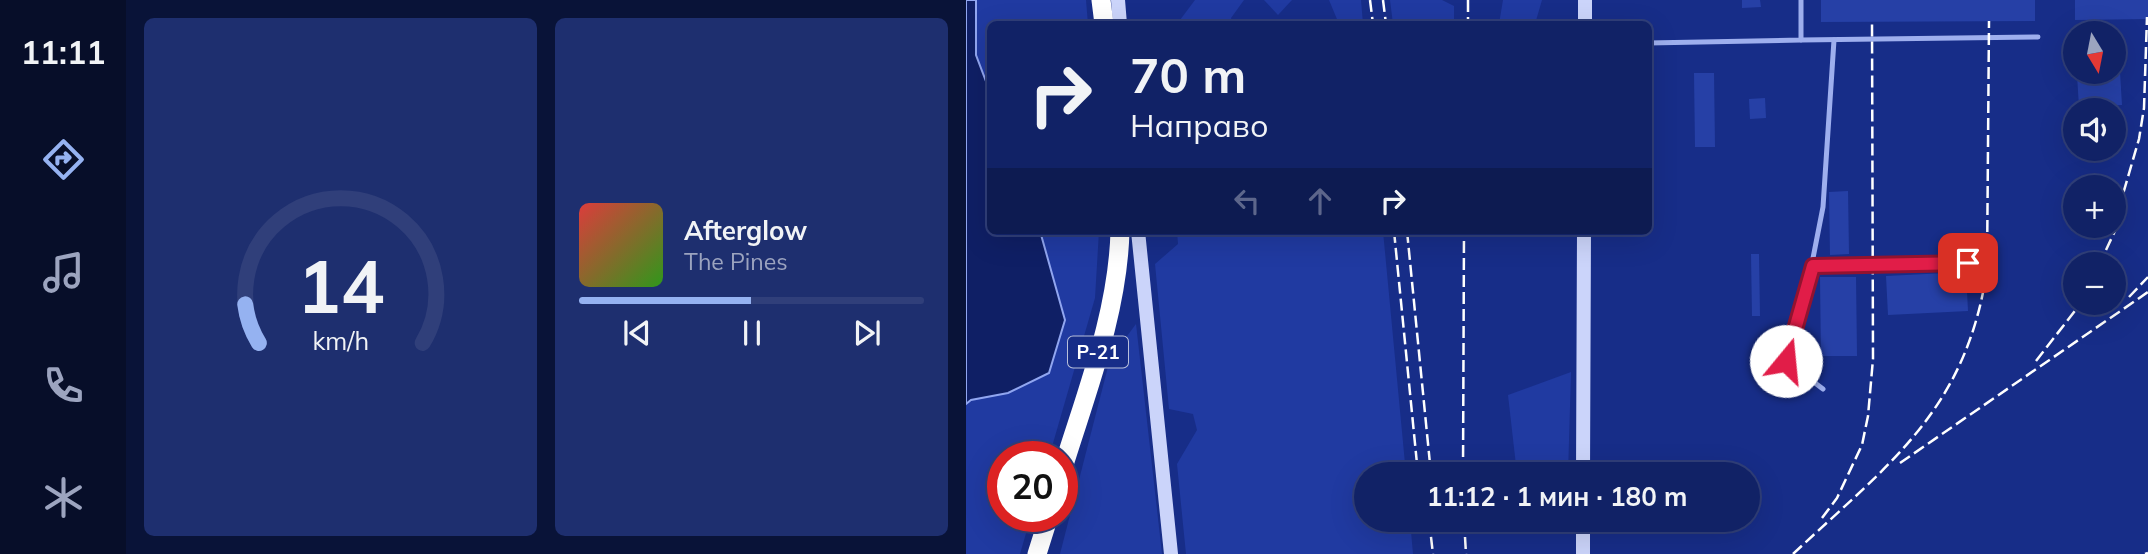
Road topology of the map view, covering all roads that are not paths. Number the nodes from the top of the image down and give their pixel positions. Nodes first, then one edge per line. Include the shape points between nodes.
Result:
1 (1101, 0) edge
2 (1118, 0) edge
3 (1585, 0) edge
4 (1801, 0) edge
5 (1104, 21) edge
6 (1120, 21) edge
7 (1585, 21) edge
8 (2038, 37) dead end
9 (1801, 40) junction
10 (1835, 40) junction
11 (1652, 43) edge
12 (1120, 235) edge
13 (1138, 235) edge
14 (1584, 235) edge
15 (1968, 263) dead end
16 (1813, 266) junction
17 (1824, 389) dead end
18 (1071, 441) edge
19 (1583, 462) edge
20 (1044, 532) edge
21 (1583, 532) edge
22 (1037, 554) edge
23 (1171, 554) edge
24 (1583, 554) edge

1 - 5 highway
2 - 6 street
3 - 7 street
4 - 9 lane
8 - 10 lane
9 - 10 lane
9 - 11 lane
10 - 16 lane via 1823,207
12 - 18 highway, Р-21 via 1105,328
13 - 23 street
14 - 19 street
15 - 16 lane
16 - 17 lane via 1786,361
20 - 22 highway
21 - 24 street

